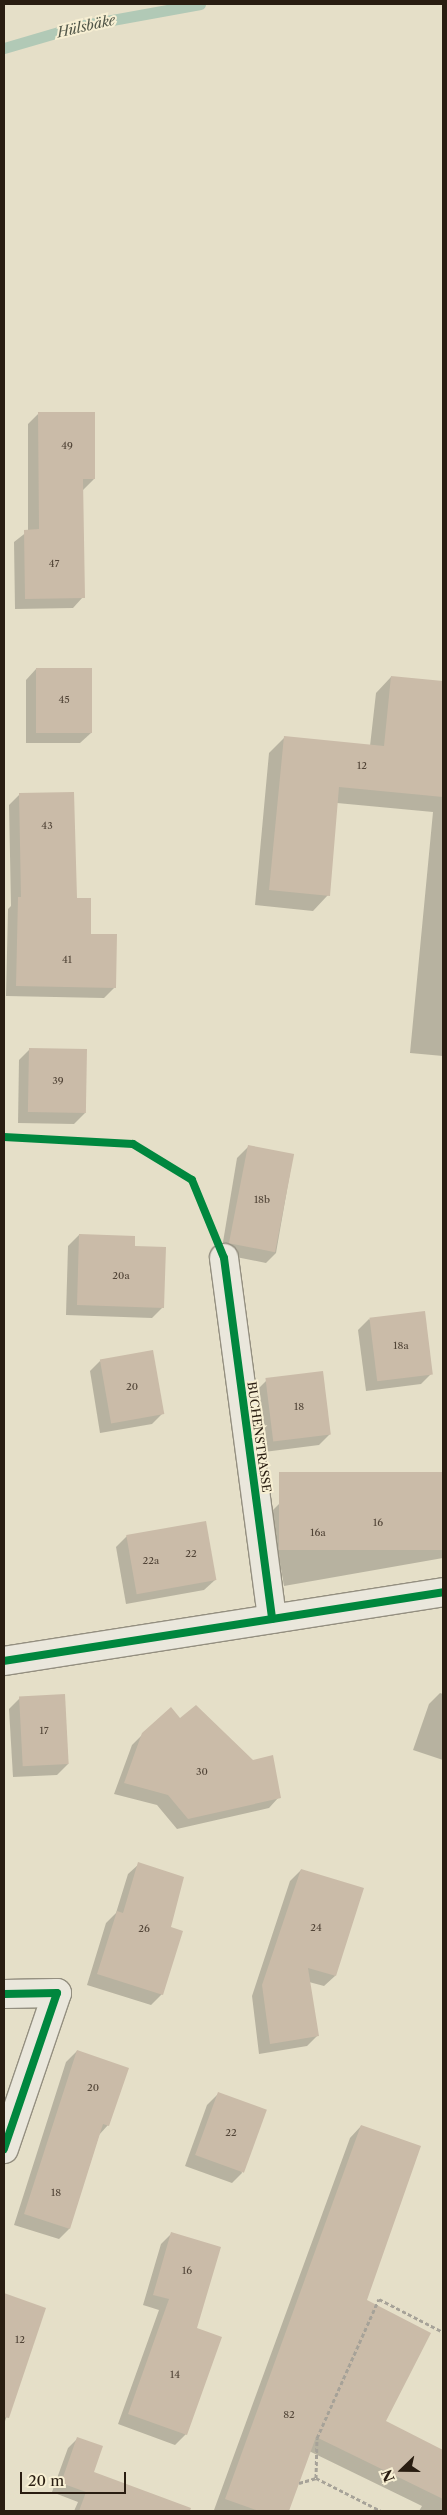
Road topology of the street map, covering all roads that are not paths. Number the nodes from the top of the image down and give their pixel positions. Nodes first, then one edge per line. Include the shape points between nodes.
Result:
1 (224, 1258) dead end
2 (443, 1592) edge
3 (272, 1619) junction
4 (4, 1661) edge
5 (4, 1994) edge
6 (4, 2149) edge

1 - 3 street, BUCHENSTRASSE
2 - 3 street
3 - 4 street via 116,1646
5 - 6 street via 57,1993

